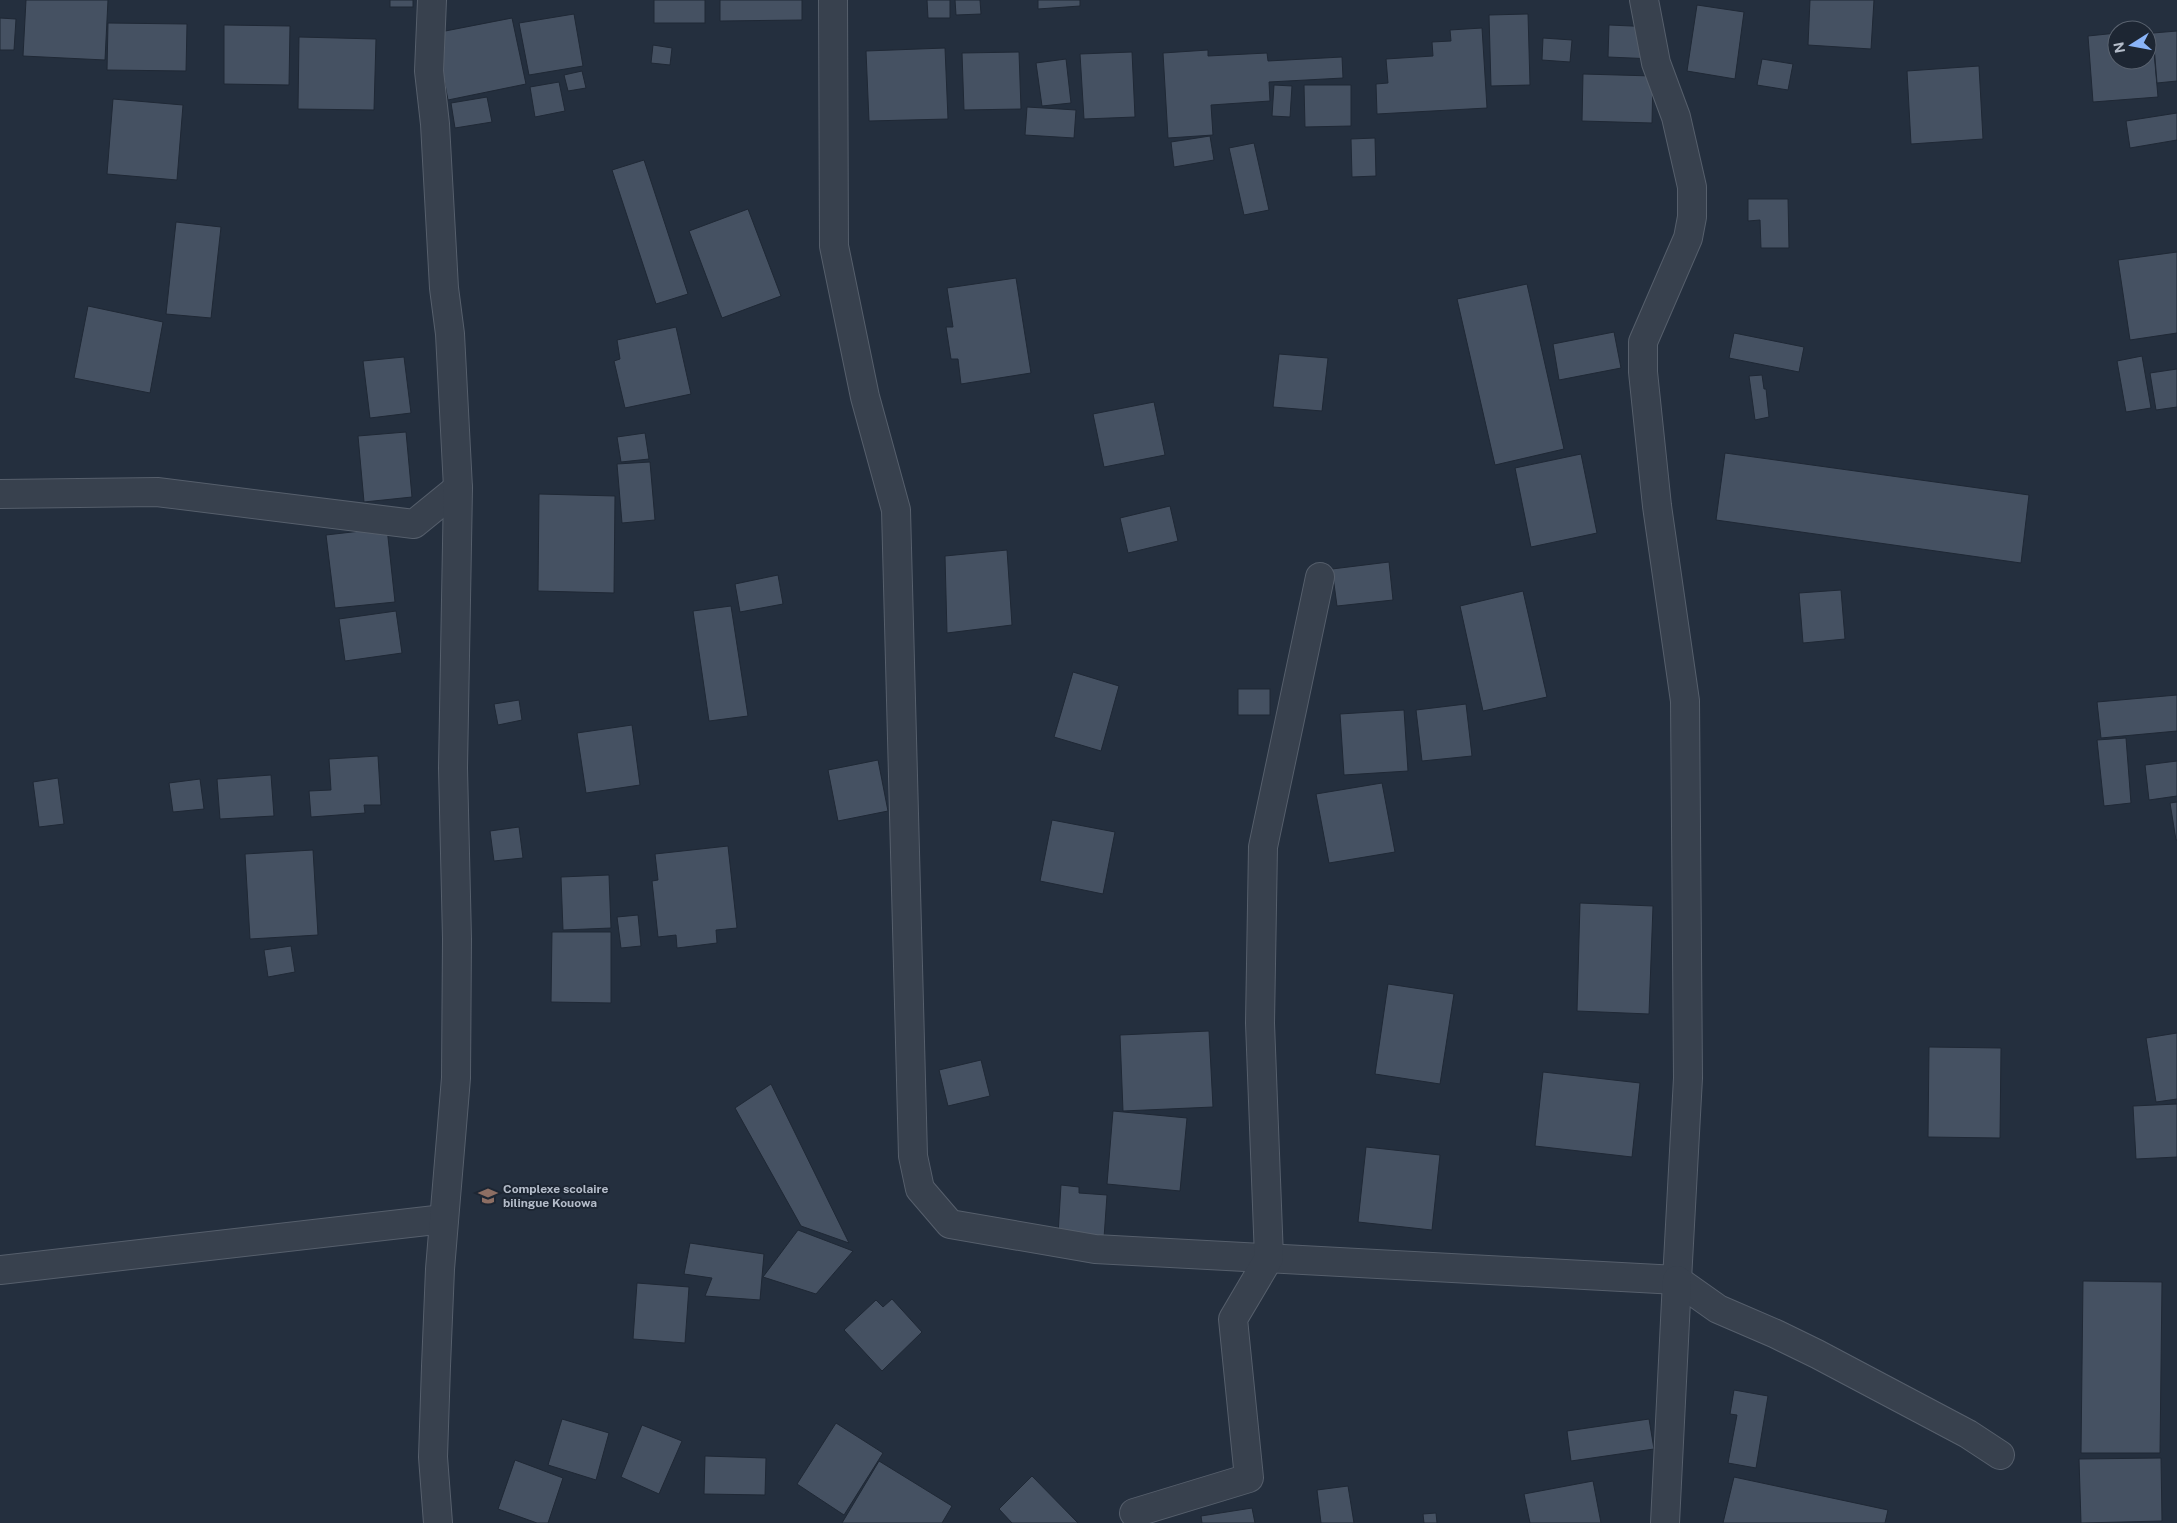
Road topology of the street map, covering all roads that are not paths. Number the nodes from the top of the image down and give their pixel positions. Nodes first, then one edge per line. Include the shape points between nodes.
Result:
1 (432, 0) edge
2 (833, 0) edge
3 (1644, 0) edge
4 (458, 488) junction
5 (0, 494) edge
6 (1320, 577) dead end
7 (444, 1219) junction
8 (1269, 1258) junction
9 (0, 1270) edge
10 (1677, 1280) junction
11 (2000, 1455) dead end
12 (1134, 1513) dead end
13 (438, 1523) edge
14 (1665, 1523) edge

1 - 4 street via 430,71
2 - 8 street via 834,246 864,397 896,510 913,1146 920,1189 950,1224 1095,1249
3 - 10 street via 1656,63 1676,117 1692,187 1688,238 1643,342 1642,372 1685,701 1688,1078
4 - 5 street via 414,524 157,492
4 - 7 street via 453,768 456,1078
6 - 8 street via 1263,847 1260,1023
7 - 9 street
7 - 13 street via 433,1457
8 - 10 street
8 - 12 street via 1233,1319 1249,1478
10 - 11 street via 1718,1309 1816,1354 1968,1434
10 - 14 street

